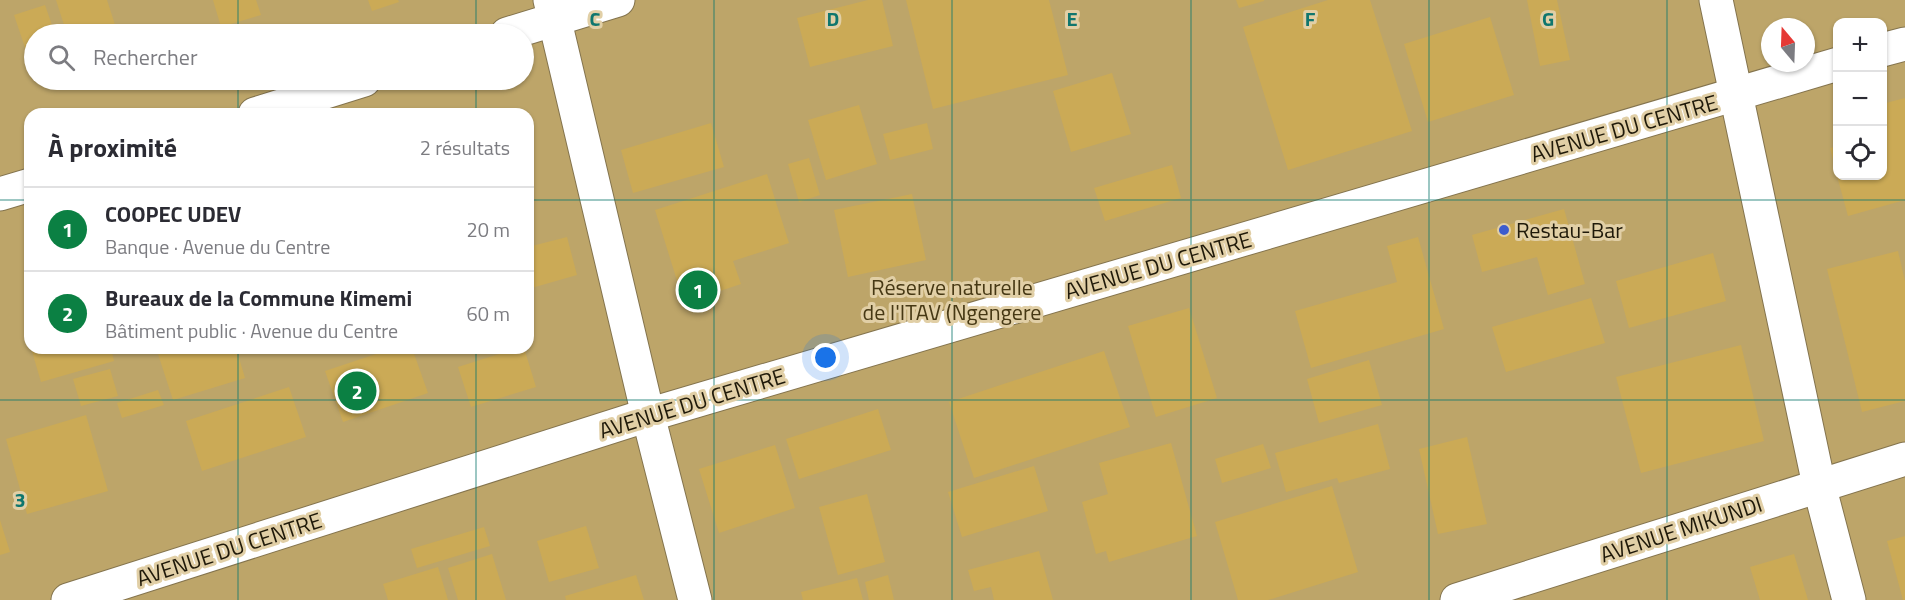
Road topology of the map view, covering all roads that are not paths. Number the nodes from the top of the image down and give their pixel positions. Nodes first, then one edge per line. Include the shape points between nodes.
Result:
1 (618, 0) edge
2 (1716, 0) edge
3 (552, 10) edge
4 (526, 24) edge
5 (1905, 44) edge
6 (1887, 49) edge
7 (1833, 66) edge
8 (332, 90) edge
9 (1736, 95) junction
10 (274, 108) edge
11 (24, 187) edge
12 (0, 194) edge
13 (648, 415) junction
14 (1905, 459) edge
15 (1819, 485) junction
16 (68, 600) edge
17 (695, 600) edge
18 (1457, 600) edge
19 (1849, 600) edge

1 - 3 street
2 - 9 street
3 - 4 street
3 - 13 street
5 - 6 street
7 - 9 street, AVENUE DU CENTRE
8 - 10 street
9 - 13 street, AVENUE DU CENTRE
9 - 15 street
11 - 12 street
13 - 16 street, AVENUE DU CENTRE
13 - 17 street
14 - 15 street, AVENUE MIKUNDI
15 - 18 street, AVENUE MIKUNDI
15 - 19 street

